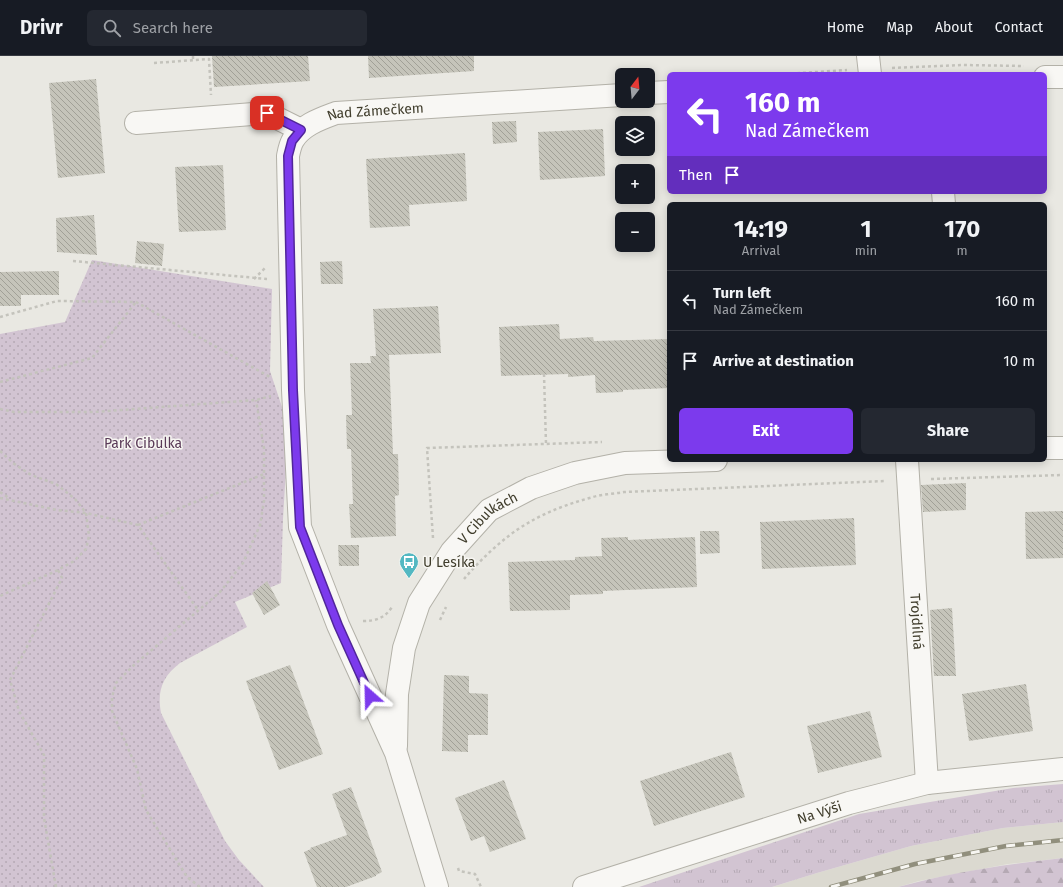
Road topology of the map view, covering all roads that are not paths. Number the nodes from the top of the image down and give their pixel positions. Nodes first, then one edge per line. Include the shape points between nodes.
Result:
1 (1047, 77) edge
2 (1063, 77) edge
3 (667, 92) edge
4 (655, 93) edge
5 (615, 95) edge
6 (136, 123) dead end
7 (301, 130) junction
8 (1047, 448) edge
9 (1063, 448) edge
10 (667, 462) edge
11 (907, 470) edge
12 (396, 753) junction
13 (1063, 769) edge
14 (927, 783) junction
15 (437, 887) edge
16 (584, 887) edge

1 - 2 street
3 - 4 street
5 - 7 street, Nad Zámečkem via 336,113 317,120
6 - 7 street via 267,113
7 - 12 street via 292,141 288,156 293,390 300,527 338,625
8 - 9 street
10 - 12 street, V Cibulkách via 625,463 575,473 531,488 489,510 452,551 419,603 404,648 397,694
11 - 14 street, Trojdílná
12 - 15 street
13 - 14 street, Na Výši
14 - 16 street, Na Výši via 849,803

